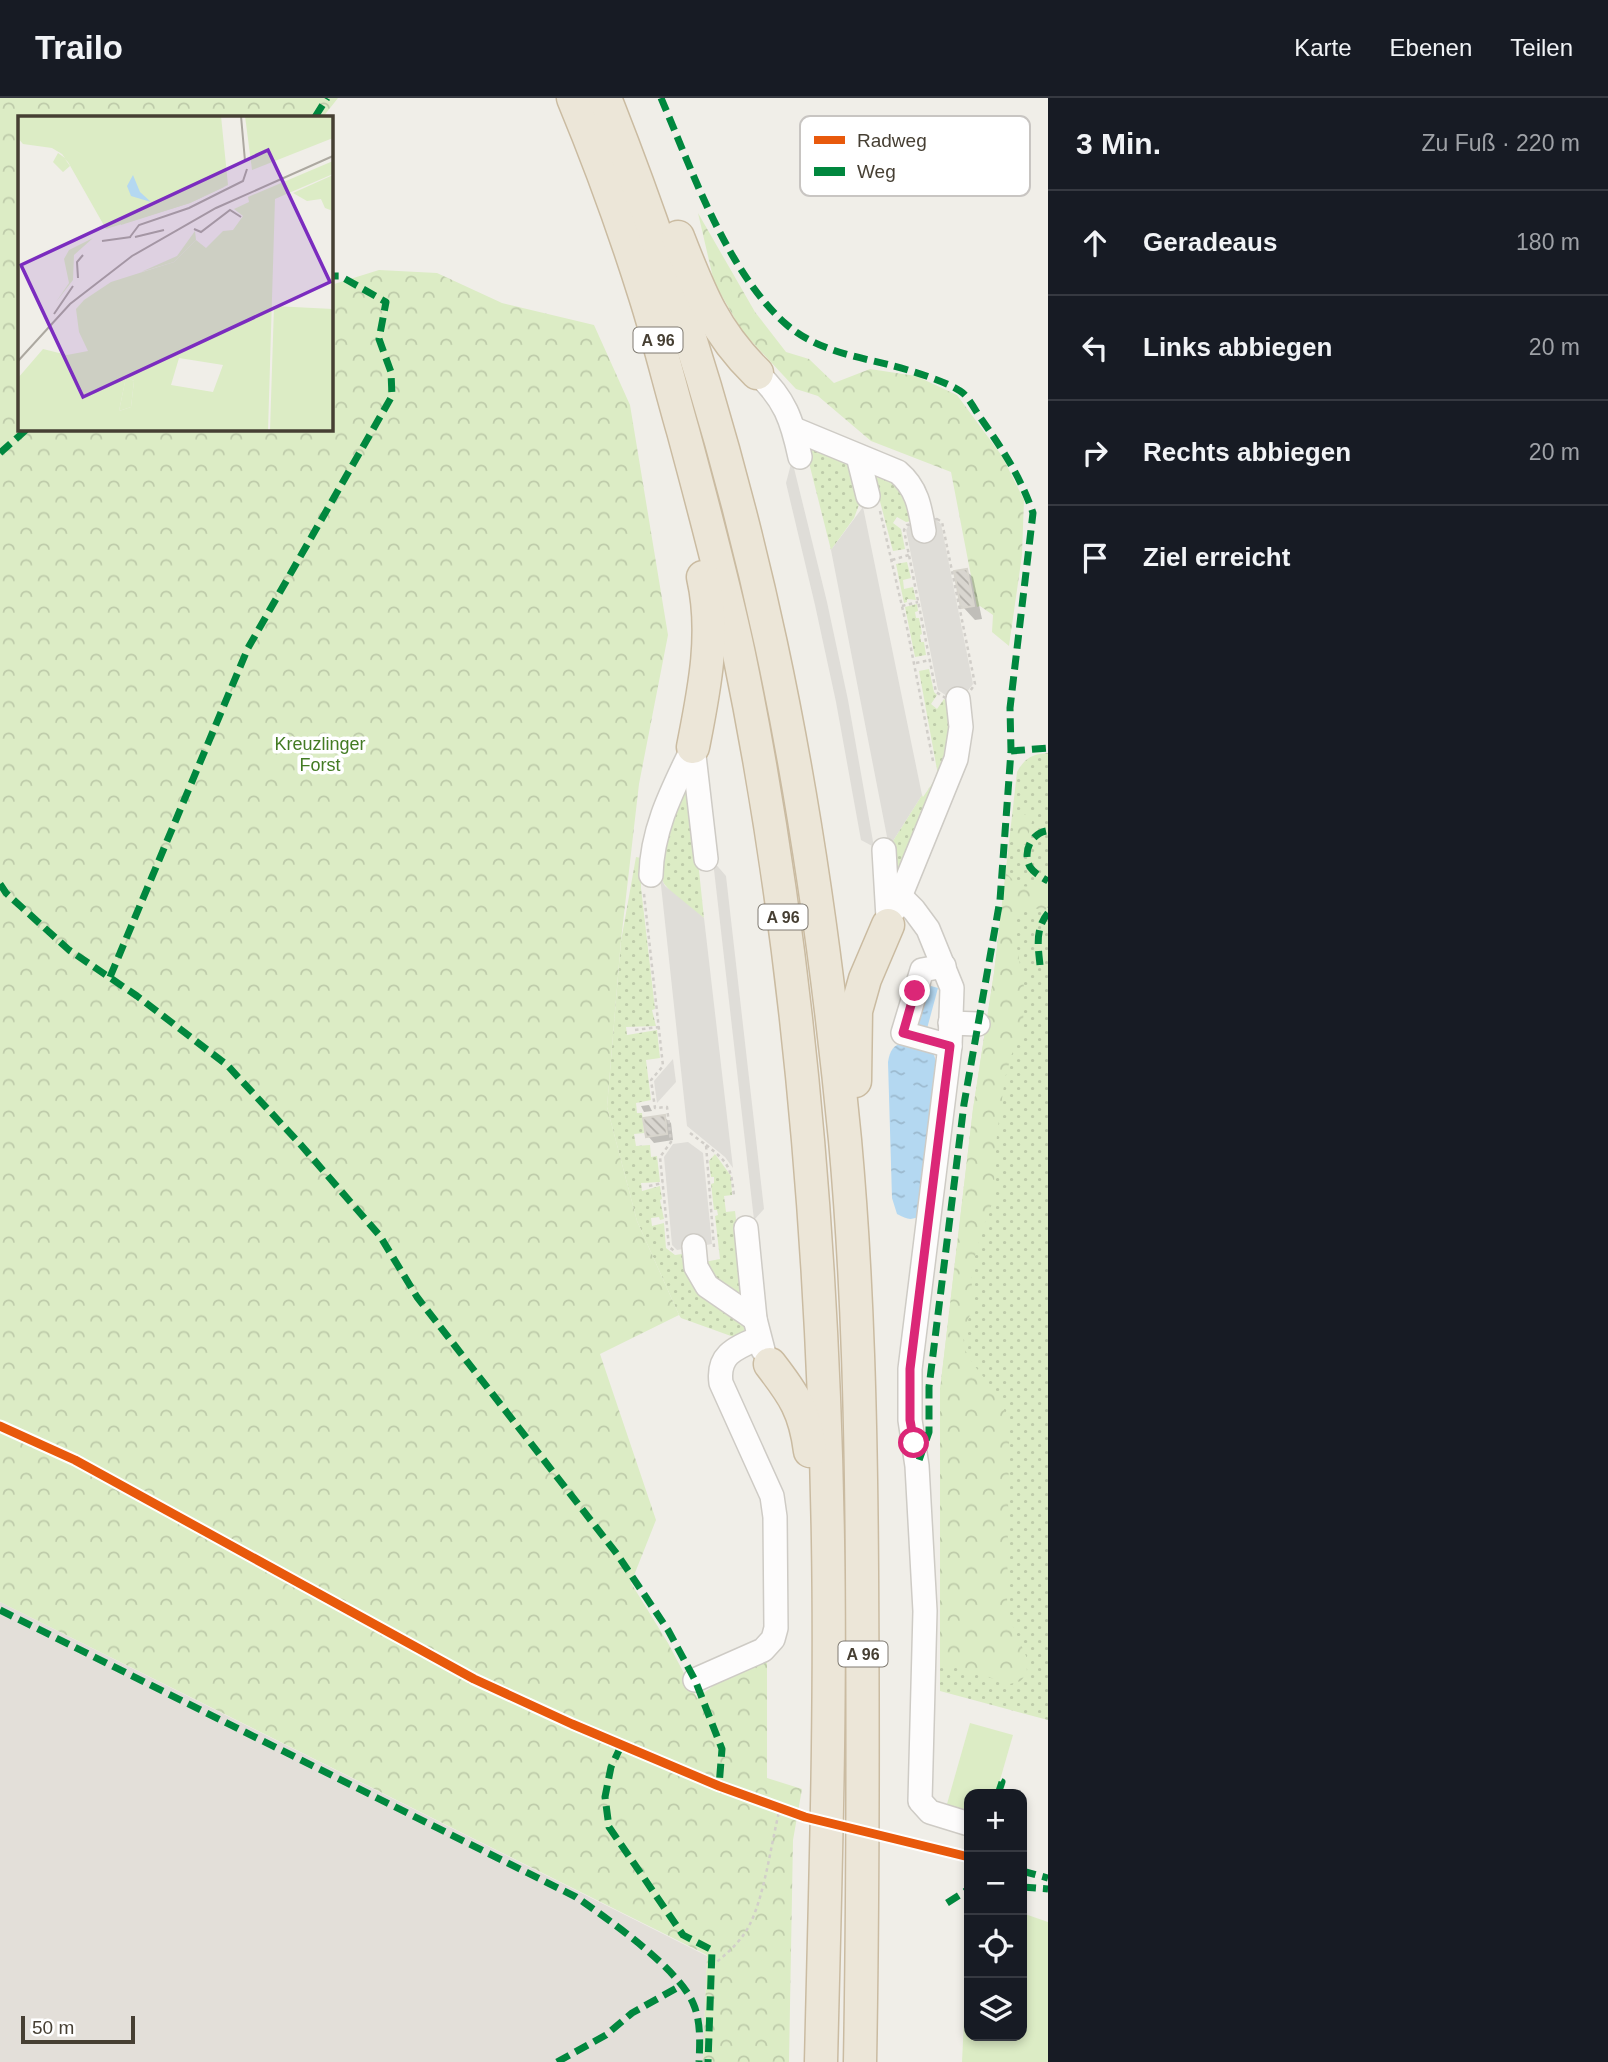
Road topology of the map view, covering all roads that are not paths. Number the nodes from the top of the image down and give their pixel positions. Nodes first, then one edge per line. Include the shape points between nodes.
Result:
1 (573, 98) edge
2 (605, 98) edge
3 (630, 162) junction
4 (757, 373) joint
5 (794, 429) junction
6 (858, 456) junction
7 (800, 457) dead end
8 (873, 499) road end
9 (706, 513) junction
10 (923, 527) road end
11 (958, 700) road end
12 (693, 747) junction
13 (884, 850) dead end
14 (706, 859) dead end
15 (651, 875) road end
16 (894, 911) junction
17 (944, 965) junction
18 (978, 1024) dead end
19 (950, 1035) junction
20 (845, 1142) junction
21 (746, 1228) dead end
22 (694, 1248) road end
23 (761, 1340) junction
24 (828, 1542) junction
25 (695, 1680) dead end
26 (964, 1822) edge
27 (821, 2062) edge
28 (860, 2062) edge

1 - 9 highway, A 96 via 645,296
2 - 3 highway, A 96
3 - 4 highway via 660,186 704,304 728,341
3 - 20 highway, A 96 via 722,445 771,645 808,849
4 - 5 lane via 774,389
5 - 6 lane
5 - 7 lane
6 - 8 lane
6 - 10 lane via 884,464 906,479 917,497
9 - 12 highway via 700,566 706,589 708,652
9 - 24 highway, A 96 via 756,741 798,1037 821,1327
11 - 16 lane via 957,759
12 - 14 lane
12 - 15 lane via 656,830
13 - 16 lane
16 - 17 lane via 914,910
16 - 20 highway via 856,1011 856,1077
17 - 19 lane via 952,988
17 - 19 lane via 922,970 903,1033
18 - 19 lane
19 - 26 lane via 910,1369 910,1420 925,1611 920,1801 930,1812
20 - 28 highway, A 96 via 858,1342 861,1498 864,1797
21 - 23 lane
22 - 23 lane via 696,1267 707,1286
23 - 24 highway via 802,1412 810,1447 812,1521
23 - 25 lane via 723,1358 719,1370 772,1496 776,1628 763,1650
24 - 27 highway, A 96

